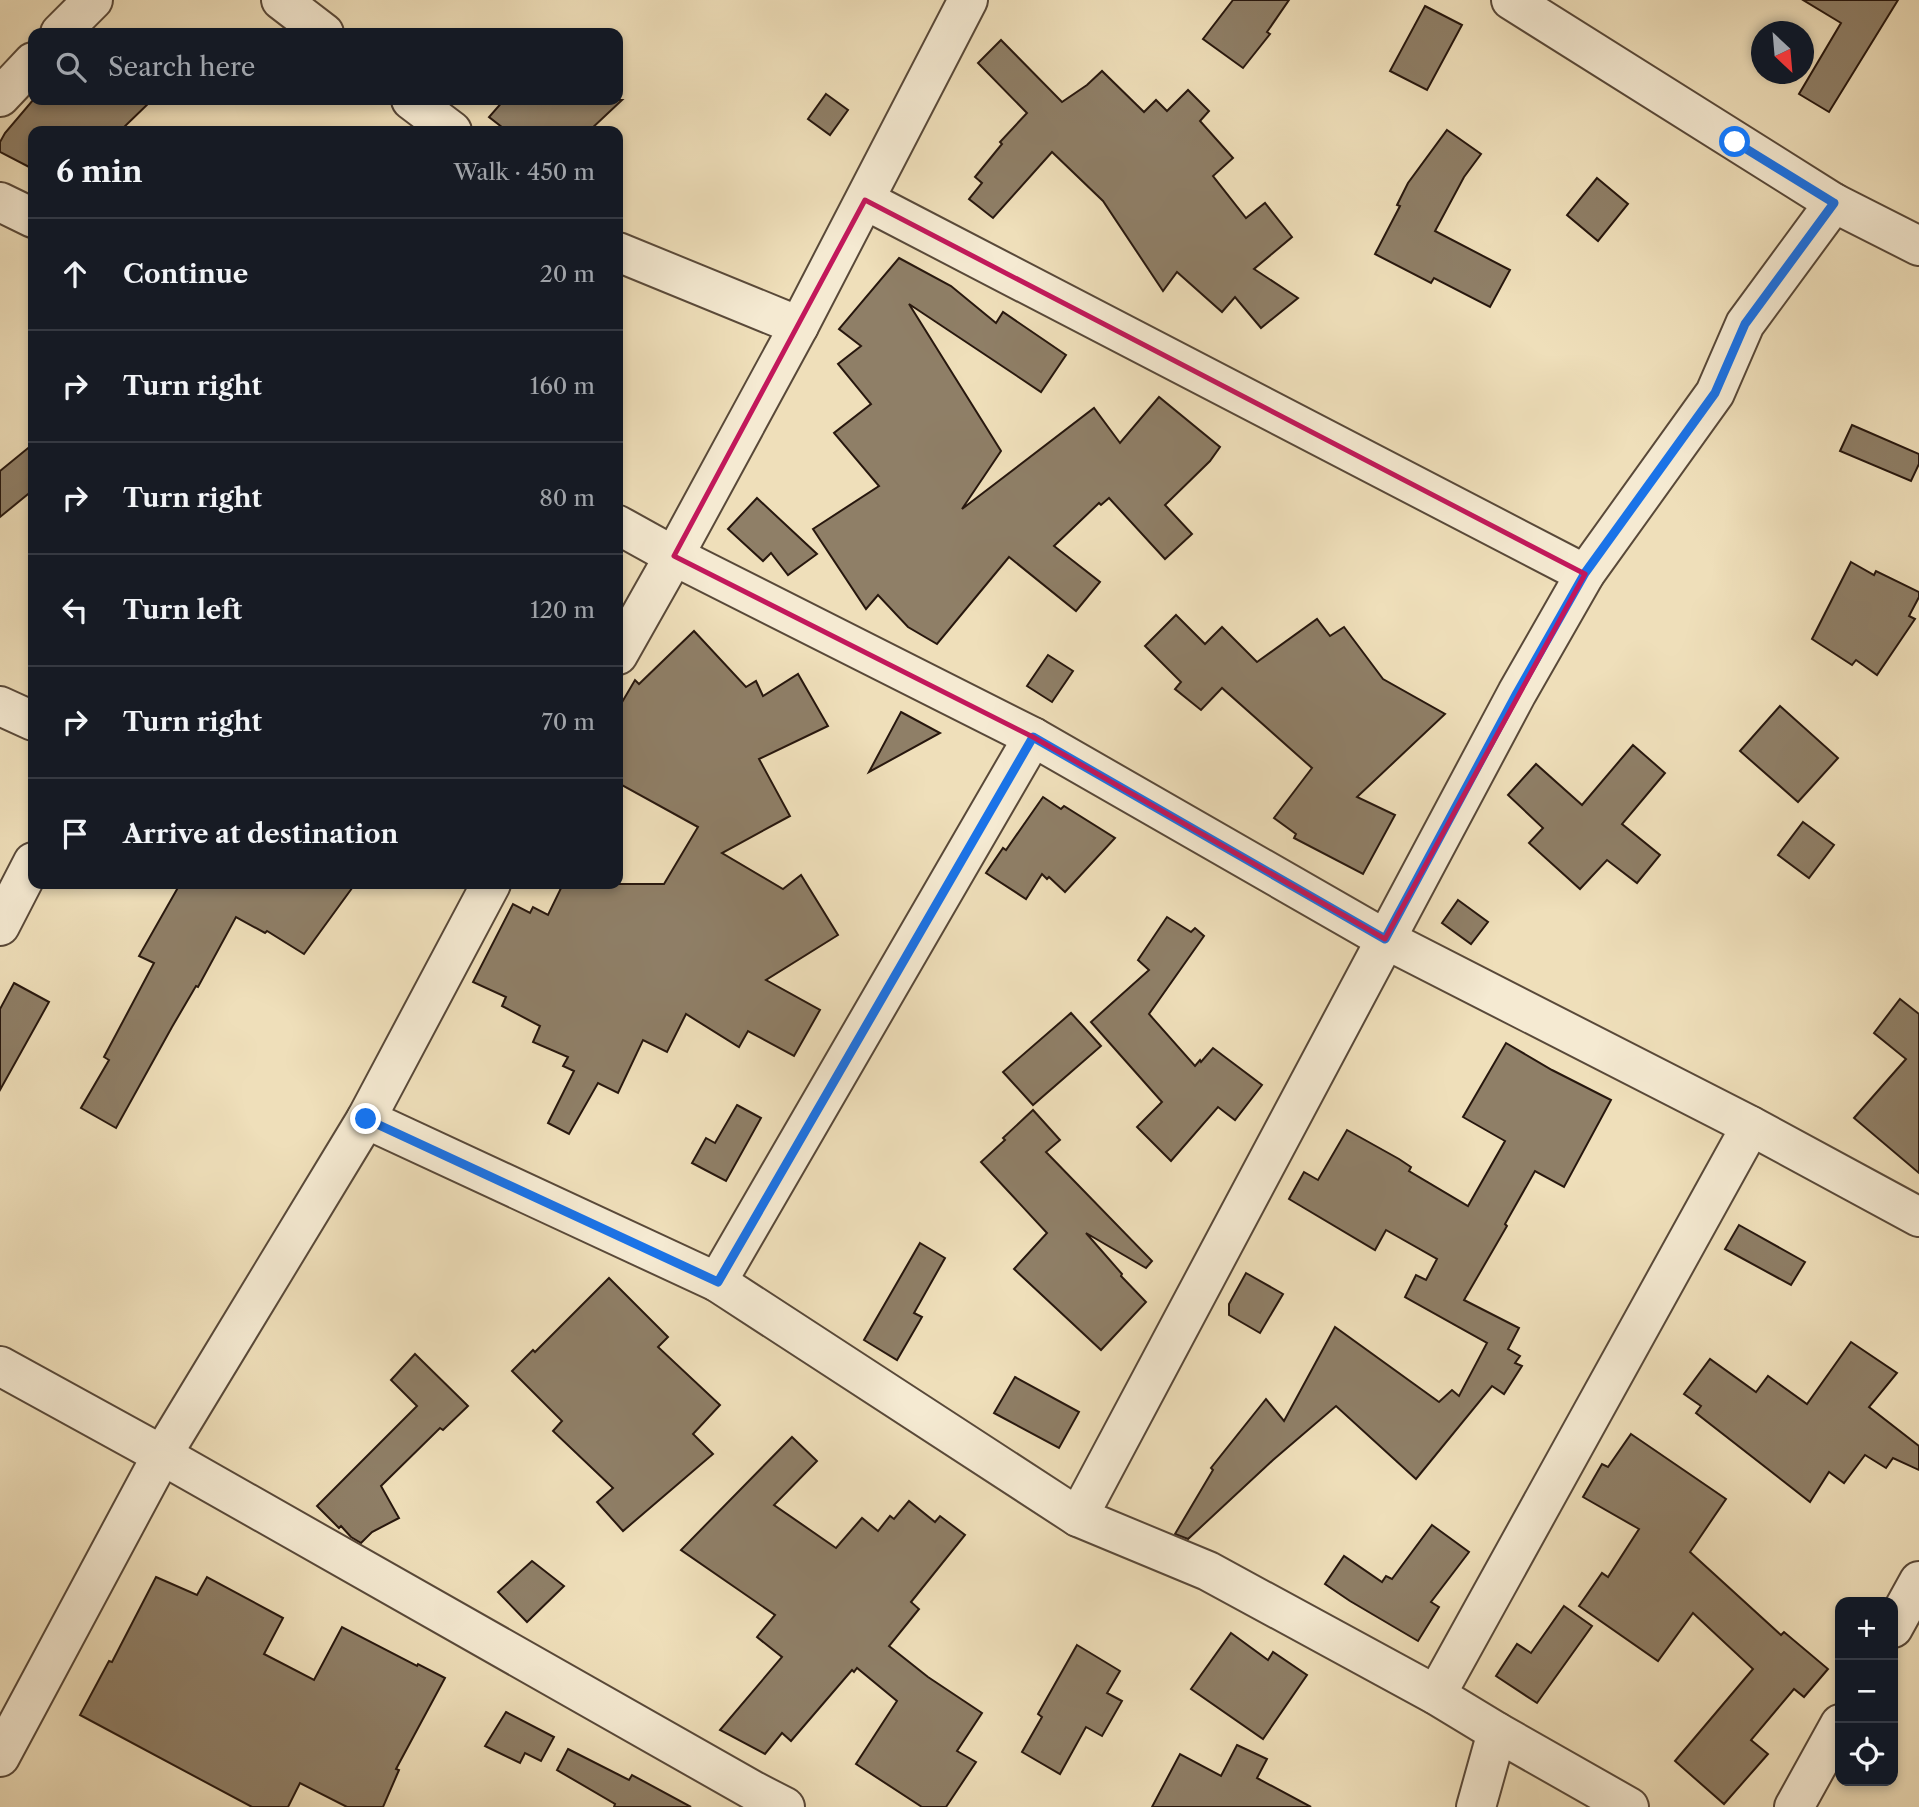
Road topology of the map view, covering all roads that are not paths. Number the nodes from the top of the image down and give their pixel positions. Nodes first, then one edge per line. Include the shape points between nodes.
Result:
1 (93, 0) edge
2 (281, 0) edge
3 (968, 0) edge
4 (1510, 0) edge
5 (65, 28) edge
6 (317, 28) edge
7 (28, 67) edge
8 (0, 97) edge
9 (418, 105) edge
10 (446, 126) edge
11 (865, 200) junction
12 (0, 202) edge
13 (1834, 203) junction
14 (28, 216) edge
15 (1919, 246) edge
16 (623, 254) edge
17 (799, 326) junction
18 (623, 527) edge
19 (674, 556) junction
20 (1585, 573) junction
21 (623, 646) edge
22 (0, 706) edge
23 (28, 719) edge
24 (1033, 737) junction
25 (28, 872) edge
26 (488, 889) edge
27 (0, 926) edge
28 (1385, 939) junction
29 (366, 1119) junction
30 (1751, 1126) junction
31 (1919, 1217) edge
32 (718, 1282) junction
33 (0, 1366) edge
34 (162, 1455) junction
35 (1078, 1517) junction
36 (1919, 1581) edge
37 (1898, 1619) edge
38 (1436, 1695) junction
39 (1497, 1732) junction
40 (1835, 1733) edge
41 (0, 1757) edge
42 (785, 1807) edge
43 (1476, 1807) edge
44 (1629, 1807) edge
45 (1794, 1807) edge

1 - 5 street
2 - 6 street
3 - 11 street
4 - 13 street
7 - 8 street
9 - 10 street
11 - 17 street
11 - 20 street
12 - 14 street
13 - 15 street
13 - 20 street via 1745,324 1715,393
16 - 17 street
17 - 19 street
18 - 19 street
19 - 21 street
19 - 24 street
20 - 28 street
22 - 23 street
24 - 28 street
24 - 32 street
25 - 27 street
26 - 29 street
28 - 30 street
28 - 35 street
29 - 32 street
29 - 34 street
30 - 31 street
30 - 38 street
32 - 35 street
33 - 34 street
34 - 41 street
34 - 42 street
35 - 38 street via 1208,1571
36 - 37 street
38 - 39 street
39 - 43 street
39 - 44 street
40 - 45 street

